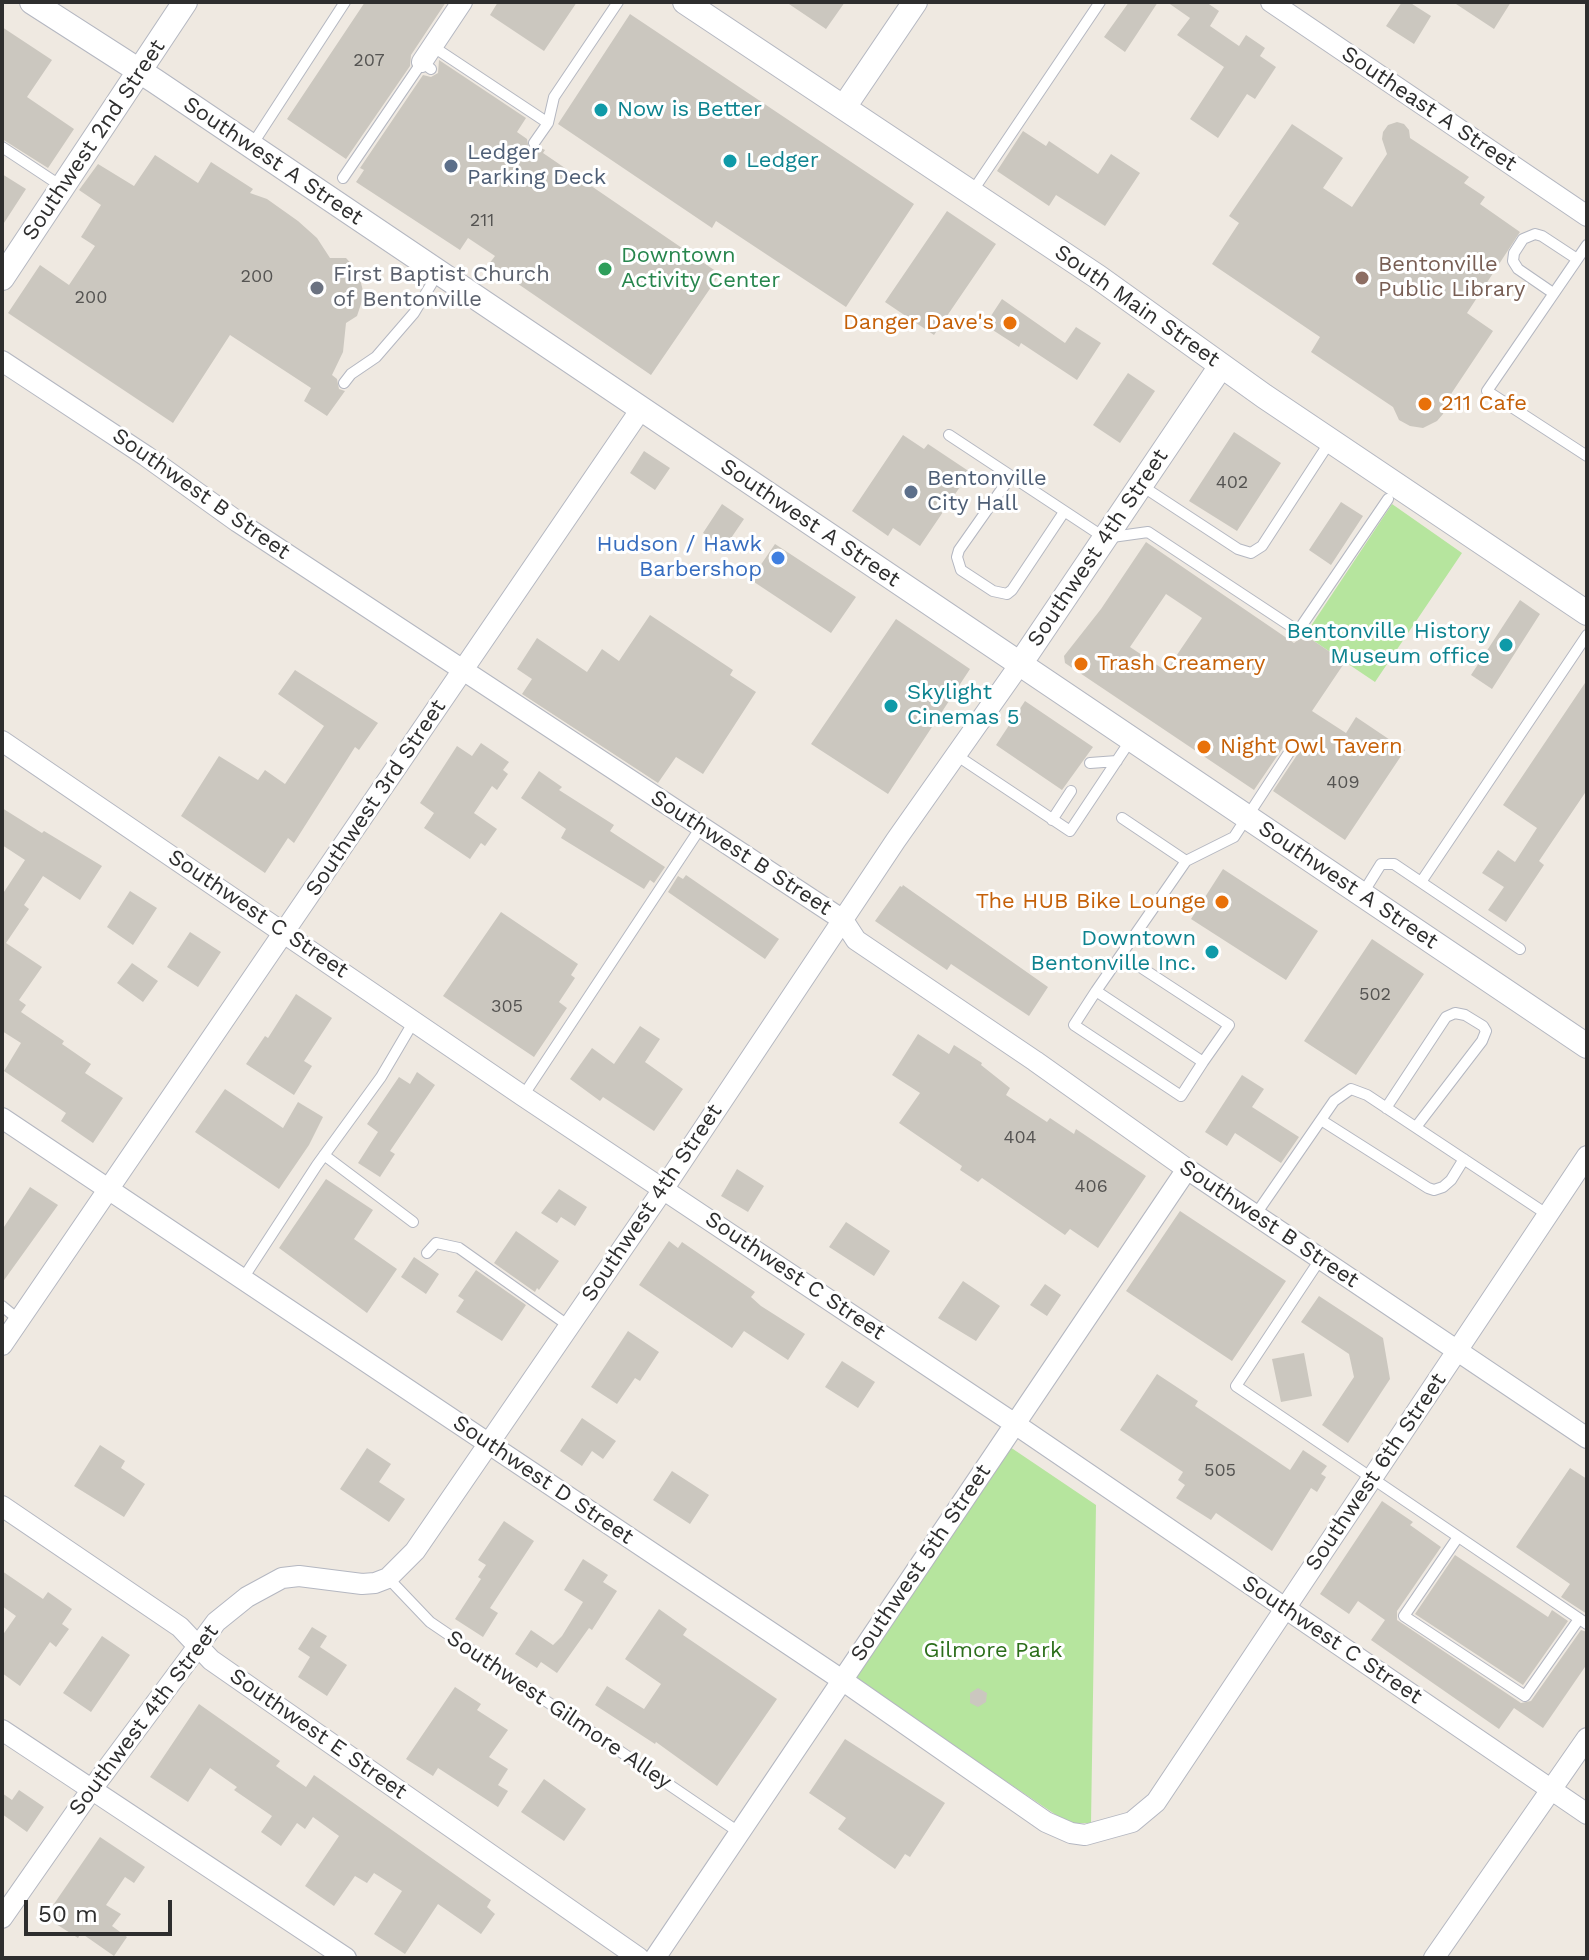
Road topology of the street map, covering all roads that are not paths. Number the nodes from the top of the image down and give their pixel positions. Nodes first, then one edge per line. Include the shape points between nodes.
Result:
1 (32, 2) edge
2 (185, 2) edge
3 (345, 2) edge
4 (462, 2) edge
5 (618, 2) edge
6 (685, 2) edge
7 (915, 2) edge
8 (1100, 2) edge
9 (1271, 2) edge
10 (428, 59) junction
11 (140, 71) junction
12 (844, 107) junction
13 (548, 123) junction
14 (534, 143) dead end
15 (251, 146) junction
16 (2, 147) edge
17 (343, 178) dead end
18 (62, 187) junction
19 (972, 192) junction
20 (1587, 216) edge
21 (1587, 245) edge
22 (1577, 259) junction
23 (438, 272) junction
24 (2, 278) edge
25 (1553, 293) junction
26 (2, 361) edge
27 (1221, 366) junction
28 (344, 383) dead end
29 (641, 409) junction
30 (949, 435) dead end
31 (1331, 440) junction
32 (1587, 456) edge
33 (1011, 476) junction
34 (1140, 485) junction
35 (1388, 499) dead end
36 (1064, 512) junction
37 (1105, 538) junction
38 (1587, 613) edge
39 (1587, 635) edge
40 (1020, 664) junction
41 (462, 671) junction
42 (1131, 739) junction
43 (2, 741) edge
44 (1292, 748) dead end
45 (956, 755) junction
46 (1117, 761) junction
47 (1090, 763) dead end
48 (1071, 791) dead end
49 (1247, 817) junction
50 (1122, 818) dead end
51 (1052, 820) junction
52 (701, 827) junction
53 (1186, 861) junction
54 (1421, 882) junction
55 (1362, 895) junction
56 (843, 920) junction
57 (284, 932) junction
58 (1520, 949) dead end
59 (1122, 955) junction
60 (1096, 991) junction
61 (414, 1021) junction
62 (1587, 1046) edge
63 (1203, 1062) junction
64 (523, 1096) junction
65 (1386, 1108) junction
66 (2, 1118) edge
67 (1321, 1120) junction
68 (1416, 1127) junction
69 (324, 1155) junction
70 (1587, 1156) edge
71 (1464, 1159) junction
72 (1187, 1169) junction
73 (664, 1188) junction
74 (108, 1190) junction
75 (1256, 1214) junction
76 (1548, 1215) junction
77 (413, 1222) dead end
78 (427, 1253) dead end
79 (1321, 1258) junction
80 (242, 1280) junction
81 (2, 1306) edge
82 (19, 1320) junction
83 (569, 1326) junction
84 (2, 1345) edge
85 (1457, 1351) junction
86 (1015, 1424) junction
87 (1587, 1438) edge
88 (490, 1445) junction
89 (1372, 1478) junction
90 (2, 1506) edge
91 (1458, 1537) junction
92 (388, 1578) junction
93 (1285, 1608) junction
94 (1583, 1622) edge
95 (198, 1644) junction
96 (842, 1680) junction
97 (2, 1730) edge
98 (1587, 1738) edge
99 (92, 1789) junction
100 (1551, 1789) junction
101 (1587, 1814) edge
102 (740, 1833) junction
103 (1085, 1835) joint
104 (2, 1918) edge
105 (346, 1958) edge
106 (639, 1958) edge
107 (655, 1958) edge
108 (1434, 1958) edge

1 - 11 street, Southwest A Street
2 - 11 street, Southwest 2nd Street
3 - 15 lane
4 - 10 street
5 - 13 lane via 554,97
6 - 12 street, South Main Street
7 - 12 street
8 - 19 lane
9 - 20 street, Southeast A Street
10 - 13 lane
10 - 17 lane
11 - 15 street, Southwest A Street
11 - 18 street, Southwest 2nd Street
12 - 19 street, South Main Street
13 - 14 lane
15 - 23 street, Southwest A Street
16 - 18 lane
18 - 24 street, Southwest 2nd Street
19 - 27 street, South Main Street
21 - 22 lane
22 - 25 lane
22 - 25 lane via 1542,236 1523,239 1513,261
23 - 28 lane via 414,313 376,357
23 - 29 street, Southwest A Street
25 - 32 lane via 1487,391
26 - 41 street, Southwest B Street
27 - 31 street, South Main Street
27 - 34 street, Southwest 4th Street
29 - 40 street, Southwest A Street
29 - 41 street, Southwest 3rd Street
30 - 33 lane
31 - 34 lane via 1262,546 1251,553
31 - 38 street, South Main Street
33 - 36 lane
33 - 36 lane via 959,550 961,570 1007,594
34 - 37 street, Southwest 4th Street
35 - 37 lane via 1298,631 1148,532
36 - 37 lane
37 - 40 street, Southwest 4th Street
39 - 54 lane
40 - 42 street, Southwest A Street
40 - 45 street, Southwest 4th Street
41 - 52 street, Southwest B Street
41 - 57 street, Southwest 3rd Street
42 - 46 lane
42 - 49 street, Southwest A Street
43 - 57 street, Southwest C Street
44 - 49 lane
45 - 51 lane
45 - 56 street, Southwest 4th Street
46 - 47 lane
46 - 51 lane via 1070,831
48 - 51 lane
49 - 53 lane via 1234,837
49 - 55 street, Southwest A Street
50 - 53 lane
52 - 56 street, Southwest B Street
52 - 64 lane
53 - 59 lane
54 - 55 lane via 1394,864 1381,864
54 - 58 lane
55 - 62 street, Southwest A Street
56 - 72 street, Southwest B Street via 856,940
56 - 73 street, Southwest 4th Street
57 - 61 street, Southwest C Street
57 - 74 street, Southwest 3rd Street
59 - 60 lane
59 - 63 lane via 1229,1025
60 - 63 lane
60 - 63 lane via 1074,1025 1181,1096
61 - 64 street, Southwest C Street
61 - 69 lane
64 - 73 street, Southwest C Street
65 - 67 lane via 1351,1089
65 - 68 lane
65 - 68 lane via 1446,1017 1465,1015 1483,1026 1482,1041
66 - 74 street, Southwest D Street
67 - 71 lane via 1434,1190 1451,1180
67 - 75 lane
68 - 71 lane
69 - 77 lane
69 - 80 lane
70 - 76 street, Southwest 6th Street
71 - 76 lane
72 - 75 street, Southwest B Street
72 - 86 street, Southwest 5th Street
73 - 83 street, Southwest 4th Street
73 - 86 street, Southwest C Street
74 - 80 street, Southwest D Street
74 - 82 street, Southwest 3rd Street
75 - 79 street, Southwest B Street
76 - 85 street, Southwest 6th Street
78 - 83 lane via 436,1243 459,1248
79 - 85 street, Southwest B Street
79 - 89 lane via 1236,1386
80 - 88 street, Southwest D Street
81 - 82 lane
82 - 84 street, Southwest 3rd Street
83 - 88 street, Southwest 4th Street
85 - 87 street, Southwest B Street
85 - 89 street, Southwest 6th Street
86 - 93 street, Southwest C Street
86 - 96 street, Southwest 5th Street
88 - 92 street, Southwest 4th Street via 415,1551
88 - 96 street, Southwest D Street
89 - 91 lane
89 - 93 street, Southwest 6th Street
90 - 95 street, Southwest E Street
91 - 94 lane
91 - 94 lane via 1404,1616 1525,1696
92 - 95 street, Southwest 4th Street via 362,1584 282,1578 232,1608
92 - 102 lane, Southwest Gilmore Alley via 430,1622
93 - 100 street, Southwest C Street
93 - 103 street, Southwest 6th Street via 1156,1802 1132,1822
95 - 99 street, Southwest 4th Street
95 - 106 street, Southwest E Street via 211,1660
96 - 102 street, Southwest 5th Street
96 - 103 street, Southwest D Street via 1046,1822
97 - 99 street
98 - 100 street
99 - 104 street, Southwest 4th Street
99 - 105 street
100 - 101 street, Southwest C Street
100 - 108 street
102 - 107 street, Southwest 5th Street

